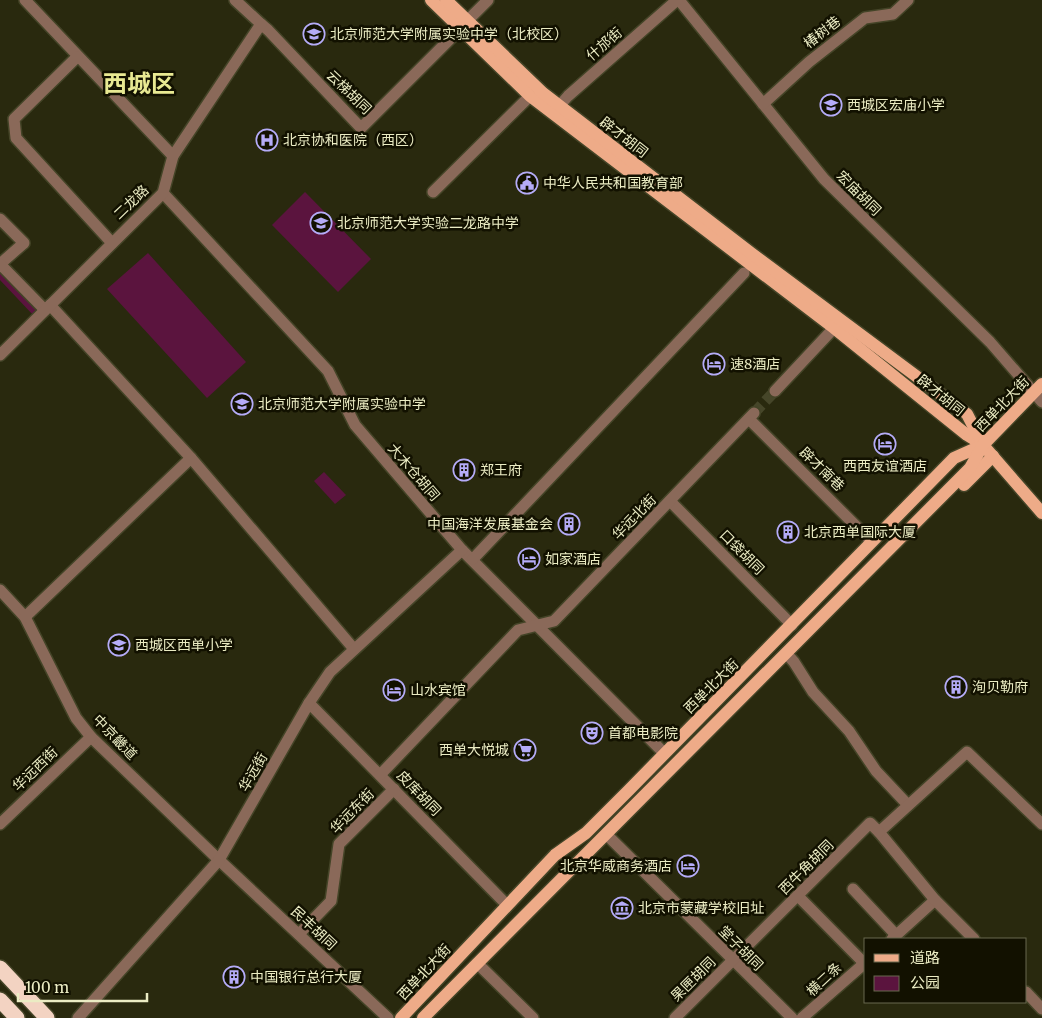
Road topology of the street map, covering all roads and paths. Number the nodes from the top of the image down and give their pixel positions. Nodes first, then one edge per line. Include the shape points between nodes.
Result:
1 (25, 0) edge
2 (235, 0) edge
3 (431, 0) edge
4 (446, 0) edge
5 (488, 0) edge
6 (678, 0) edge
7 (908, 0) edge
8 (260, 24) junction
9 (464, 25) junction
10 (78, 56) junction
11 (530, 96) junction
12 (763, 104) junction
13 (556, 109) junction
14 (173, 156) junction
15 (433, 192) dead end
16 (163, 193) junction
17 (0, 219) edge
18 (112, 243) junction
19 (0, 264) edge
20 (744, 273) dead end
21 (47, 308) junction
22 (834, 328) junction
23 (0, 355) edge
24 (775, 391) tunnel mouth
25 (1039, 393) edge
26 (751, 416) joint
27 (983, 445) junction
28 (993, 456) junction
29 (191, 458) junction
30 (670, 501) junction
31 (1042, 513) edge
32 (872, 542) junction
33 (894, 544) junction
34 (462, 550) junction
35 (473, 559) junction
36 (0, 590) edge
37 (25, 617) junction
38 (792, 624) junction
39 (536, 627) junction
40 (354, 649) junction
41 (786, 653) junction
42 (309, 704) junction
43 (91, 737) junction
44 (664, 753) junction
45 (380, 775) junction
46 (394, 789) junction
47 (908, 805) junction
48 (0, 824) edge
49 (1042, 824) edge
50 (879, 832) junction
51 (606, 834) junction
52 (219, 860) junction
53 (853, 889) dead end
54 (800, 897) dead end
55 (935, 900) junction
56 (507, 905) junction
57 (299, 934) junction
58 (894, 937) edge
59 (973, 938) edge
60 (733, 961) junction
61 (864, 961) edge
62 (478, 963) junction
63 (864, 963) edge
64 (0, 968) edge
65 (1027, 993) edge
66 (0, 1000) edge
67 (1040, 1003) edge
68 (814, 1009) junction
69 (17, 1018) edge
70 (47, 1018) edge
71 (78, 1018) edge
72 (388, 1018) edge
73 (400, 1018) edge
74 (423, 1018) edge
75 (533, 1018) edge
76 (675, 1018) edge
77 (792, 1018) edge
78 (802, 1018) edge
79 (822, 1018) edge

1 - 10 street
2 - 8 street
3 - 9 main road, 辟才胡同
4 - 9 main road, 辟才胡同
5 - 9 street
6 - 12 street, 宏庙胡同
6 - 13 street, 什邡街
7 - 12 street, 椿树巷 via 893,14 865,18
8 - 9 street, 云梯胡同 via 361,128
8 - 14 street, 二龙路
9 - 11 main road, 辟才胡同
9 - 13 main road, 辟才胡同
10 - 14 street
10 - 18 street via 14,118 16,138
11 - 13 main road, 辟才胡同
11 - 15 street
12 - 25 street, 宏庙胡同 via 824,179
13 - 22 main road, 辟才胡同
13 - 27 main road, 辟才胡同 via 966,414
14 - 16 street, 二龙路
16 - 18 street, 二龙路
16 - 34 street, 大木仓胡同 via 328,371 355,425
17 - 19 street via 24,244
18 - 21 street, 二龙路
19 - 21 street
20 - 35 street
21 - 23 street, 二龙路
21 - 29 street
22 - 24 street
22 - 27 main road, 辟才胡同
25 - 27 main road, 西单北大街
26 - 30 street, 华远北街
26 - 32 street, 辟才南巷
27 - 28 main road
27 - 32 main road, 西单北大街 via 954,458
27 - 33 main road, 西单北大街 via 970,468
28 - 31 main road
28 - 33 main road via 935,515
29 - 37 street
29 - 40 street
30 - 38 street, 口袋胡同
30 - 39 street, 华远北街 via 554,621
32 - 38 main road, 西单北大街
33 - 41 main road, 西单北大街
34 - 35 street, 大木仓胡同
34 - 40 street, 华远街
35 - 39 street, 大木仓胡同
36 - 37 street, 中京畿道
37 - 43 street, 中京畿道 via 76,718
38 - 44 main road, 西单北大街
39 - 44 street, 大木仓胡同
39 - 45 street, 华远北街 via 518,630
40 - 42 street, 华远街 via 330,672
41 - 47 street via 813,692 849,731 876,771
41 - 51 main road, 西单北大街
42 - 45 street, 皮库胡同
42 - 52 street, 华远街
43 - 48 street, 华远西街
43 - 52 street, 中京畿道
44 - 56 main road, 西单北大街 via 586,832 555,855
45 - 46 street, 皮库胡同
46 - 56 street, 皮库胡同
46 - 57 street, 华远东街 via 339,844 331,901
47 - 49 street via 967,752
47 - 50 street
50 - 55 street
50 - 60 street, 西牛角胡同 via 870,823
51 - 60 street, 堂子胡同
51 - 62 main road, 西单北大街
52 - 57 street, 民丰胡同
52 - 71 street, 华远街
53 - 58 street
54 - 61 street
55 - 58 street
55 - 59 street
56 - 73 main road, 西单北大街
57 - 72 street, 民丰胡同
60 - 76 street, 果匣胡同
60 - 77 street, 堂子胡同
62 - 74 main road, 西单北大街
62 - 75 street
63 - 68 street, 横二条
64 - 70 highway
65 - 67 street
66 - 69 highway
68 - 78 street, 横二条
68 - 79 street

